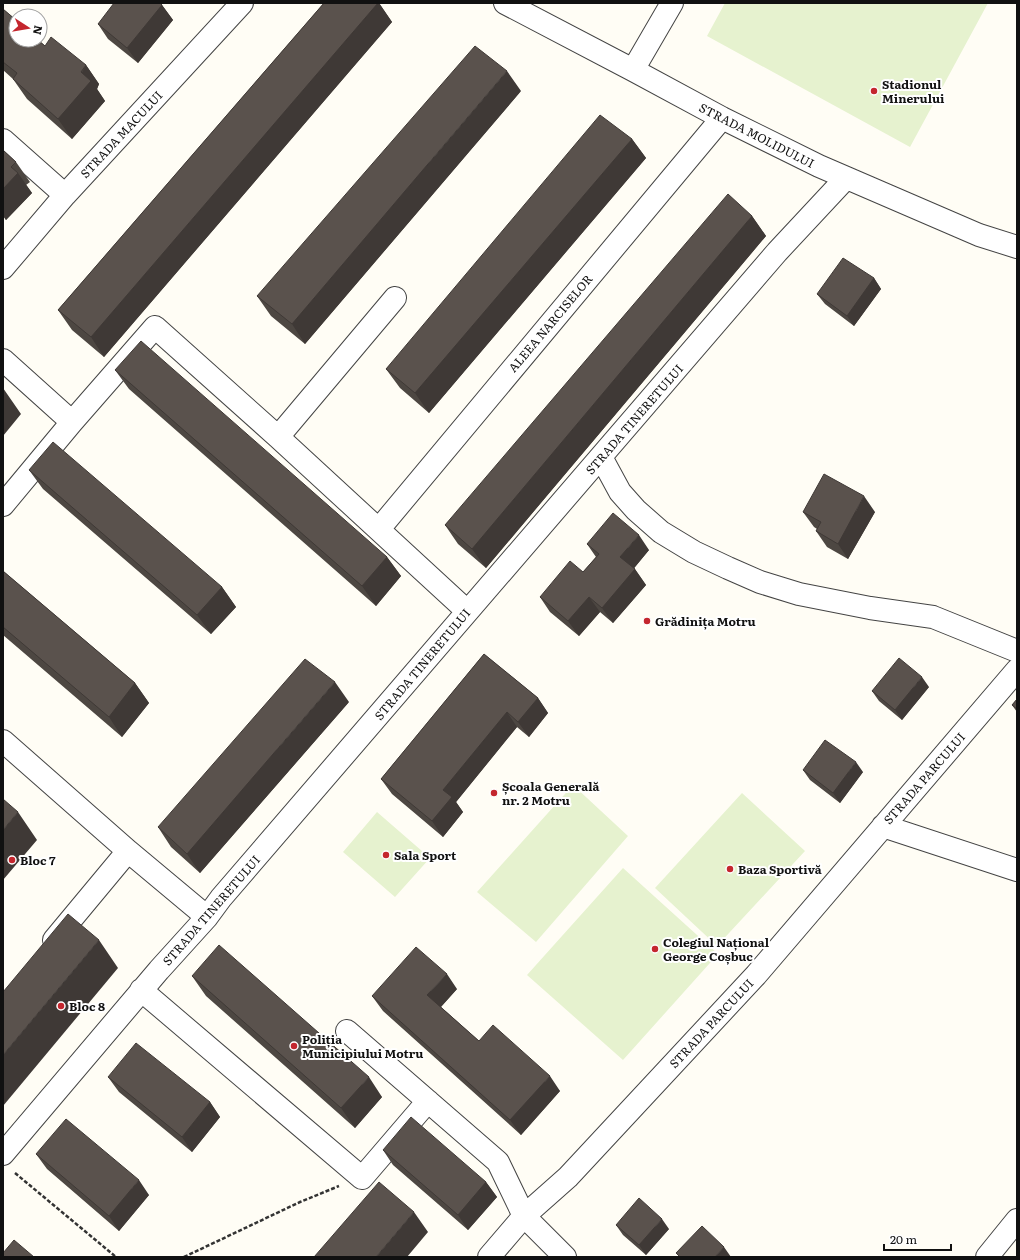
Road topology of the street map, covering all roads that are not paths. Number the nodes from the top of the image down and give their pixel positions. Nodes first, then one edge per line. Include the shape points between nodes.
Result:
1 (242, 3) edge
2 (672, 3) edge
3 (515, 5) edge
4 (633, 70) junction
5 (722, 118) junction
6 (3, 140) edge
7 (846, 178) junction
8 (65, 195) junction
9 (1017, 247) edge
10 (3, 268) edge
11 (395, 298) dead end
12 (3, 360) edge
13 (72, 422) junction
14 (278, 437) junction
15 (601, 457) junction
16 (3, 505) edge
17 (379, 529) junction
18 (466, 611) junction
19 (1017, 651) edge
20 (1017, 670) edge
21 (3, 741) edge
22 (883, 826) junction
23 (128, 851) junction
24 (1017, 870) edge
25 (207, 917) junction
26 (43, 954) edge
27 (141, 990) junction
28 (347, 1031) dead end
29 (428, 1101) junction
30 (3, 1154) edge
31 (524, 1216) junction
32 (1017, 1220) edge
33 (489, 1257) edge
34 (565, 1257) edge
35 (987, 1257) edge

1 - 8 street, STRADA MACULUI
2 - 4 street
3 - 4 street, STRADA MOLIDULUI
4 - 5 street, STRADA MOLIDULUI
5 - 7 street, STRADA MOLIDULUI
5 - 17 street, ALEEA NARCISELOR
6 - 8 street
7 - 9 street, STRADA MOLIDULUI via 979,235
7 - 15 street, STRADA TINERETULUI via 777,252
8 - 10 street, STRADA MACULUI
11 - 14 street
12 - 13 street
13 - 14 street via 155,327
13 - 16 street
14 - 17 street
15 - 18 street, STRADA TINERETULUI
15 - 19 street via 620,492 656,528 694,552 728,568 760,582 799,594 933,617
17 - 18 street
18 - 25 street, STRADA TINERETULUI
20 - 22 street, STRADA PARCULUI
21 - 23 street
22 - 24 street
22 - 31 street, STRADA PARCULUI via 756,975 568,1178
23 - 25 street
23 - 26 street
25 - 27 street, STRADA TINERETULUI
27 - 29 street via 362,1178
27 - 30 street, STRADA TINERETULUI
28 - 29 street
29 - 31 street via 498,1162
31 - 33 street, STRADA PARCULUI
31 - 34 street
32 - 35 street

